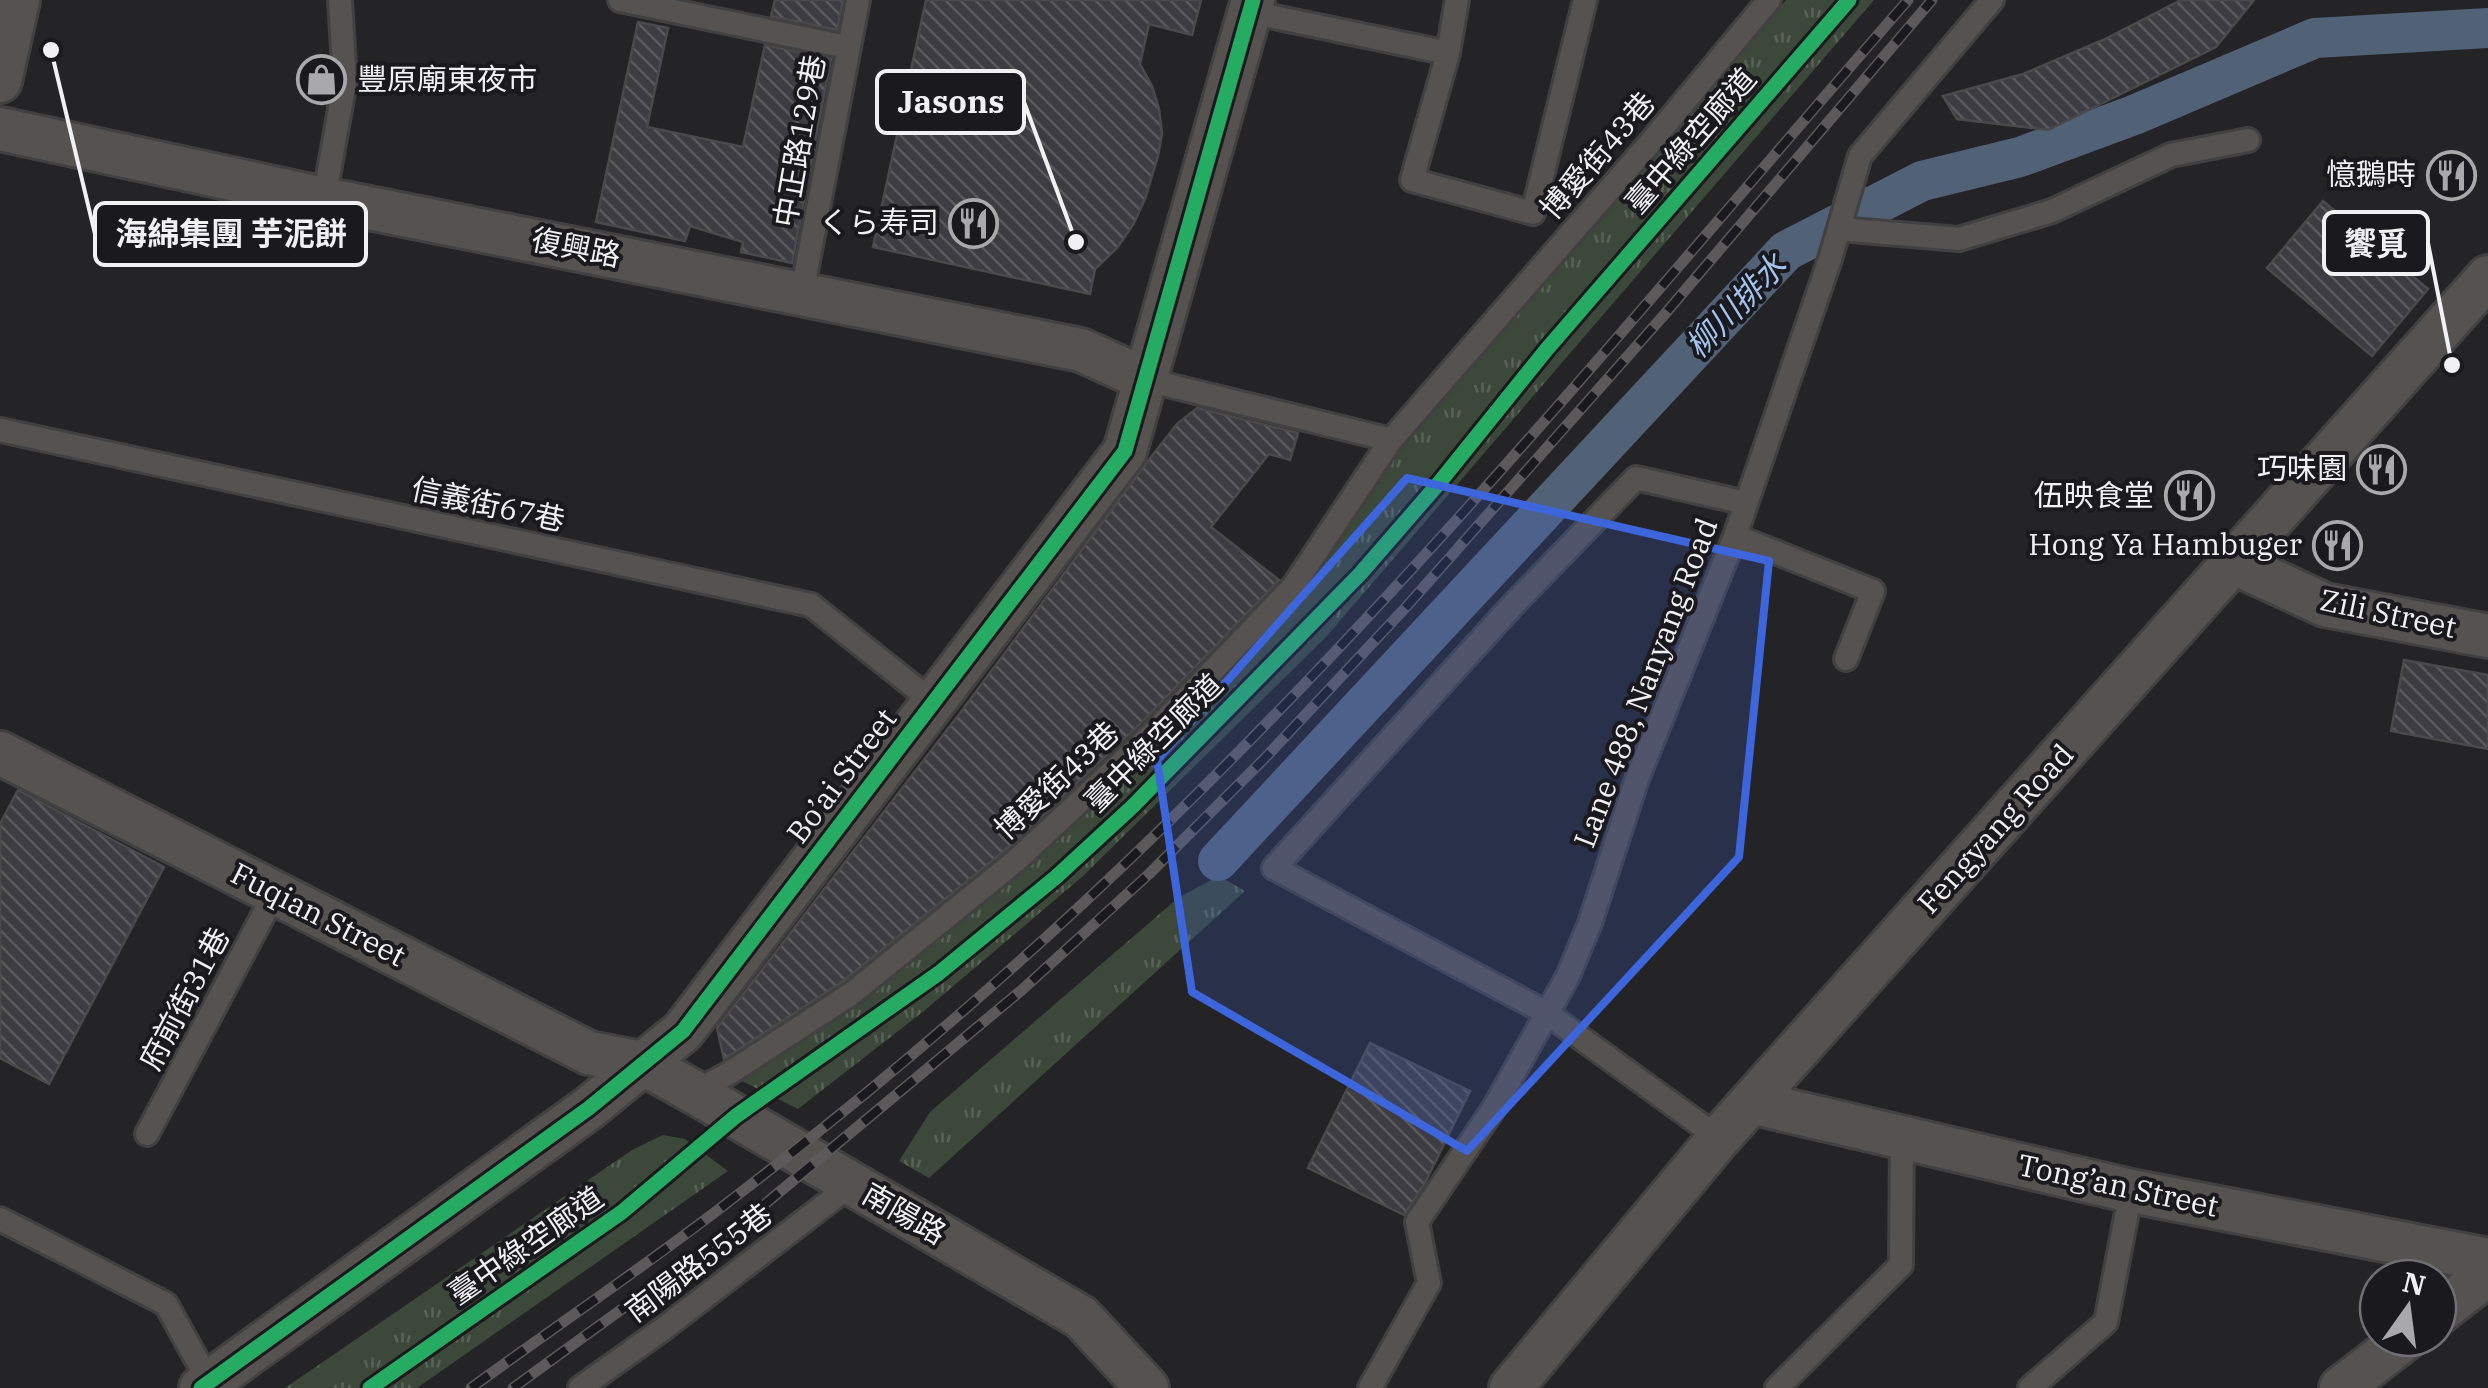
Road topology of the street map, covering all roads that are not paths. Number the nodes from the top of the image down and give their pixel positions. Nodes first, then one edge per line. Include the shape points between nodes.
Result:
1 (18, 0) edge
2 (340, 0) edge
3 (620, 0) edge
4 (858, 0) edge
5 (1456, 0) edge
6 (1585, 0) edge
7 (1769, 0) edge
8 (1992, 0) edge
9 (1252, 6) edge
10 (847, 47) junction
11 (1448, 53) junction
12 (0, 80) edge
13 (0, 129) edge
14 (2248, 140) dead end
15 (324, 200) junction
16 (1839, 229) junction
17 (2488, 277) edge
18 (802, 292) junction
19 (1147, 380) junction
20 (0, 430) edge
21 (1391, 440) junction
22 (1746, 502) junction
23 (1735, 536) junction
24 (2234, 563) junction
25 (2488, 636) edge
26 (1846, 659) dead end
27 (933, 702) junction
28 (0, 753) edge
29 (275, 893) junction
30 (1546, 1012) junction
31 (642, 1063) junction
32 (694, 1092) junction
33 (1751, 1102) junction
34 (147, 1134) dead end
35 (1719, 1138) junction
36 (1902, 1138) junction
37 (852, 1184) junction
38 (2132, 1191) junction
39 (0, 1219) edge
40 (2488, 1260) edge
41 (2488, 1274) edge
42 (2458, 1297) edge
43 (2380, 1358) edge
44 (205, 1385) edge
45 (580, 1388) edge
46 (1147, 1388) edge
47 (1370, 1388) edge
48 (1511, 1388) edge
49 (1777, 1388) edge
50 (2030, 1388) edge
51 (2341, 1388) edge

1 - 12 street
2 - 15 lane via 344,82
3 - 10 lane
4 - 10 lane, 中正路129巷
5 - 11 lane
6 - 11 lane via 1533,213 1412,180
7 - 21 lane, 博愛街43巷
8 - 16 lane, Lane 488, Nanyang Road via 1860,156
9 - 11 lane
9 - 19 street, Bo’ai Street
10 - 18 lane, 中正路129巷
13 - 15 street, 復興路
14 - 16 lane via 2170,154 2052,210 1959,239
15 - 18 street, 復興路
16 - 22 lane, Lane 488, Nanyang Road
17 - 24 street, Fengyang Road
18 - 19 street, 復興路 via 1081,350
19 - 21 lane
19 - 27 street, Bo’ai Street via 1125,451
20 - 27 lane, 信義街67巷 via 811,606
21 - 32 lane, 博愛街43巷 via 1292,587 1018,860 851,994
22 - 23 lane, Lane 488, Nanyang Road
22 - 30 lane via 1636,478 1274,868
23 - 26 lane via 1873,591
23 - 30 lane, Lane 488, Nanyang Road via 1637,779 1590,923
24 - 25 street, Zili Street via 2325,605
24 - 33 street, Fengyang Road
27 - 31 street, Bo’ai Street via 683,1031
28 - 29 street, Fuqian Street
29 - 31 street, Fuqian Street via 589,1053
29 - 34 lane, 府前街31巷
30 - 35 lane
30 - 47 lane, Lane 488, Nanyang Road via 1494,1108 1417,1222 1429,1283
31 - 32 street, 南陽路
31 - 44 street, Bo’ai Street
32 - 37 street, 南陽路
33 - 35 street, Fengyang Road
33 - 36 street, Tong’an Street
35 - 48 street, Fengyang Road
36 - 38 street, Tong’an Street
36 - 49 lane via 1901,1265
37 - 45 lane, 南陽路555巷
37 - 46 street, 南陽路 via 1081,1317
38 - 40 street, Tong’an Street
38 - 50 lane via 2106,1322
39 - 44 lane via 166,1304
41 - 42 street
43 - 51 street

